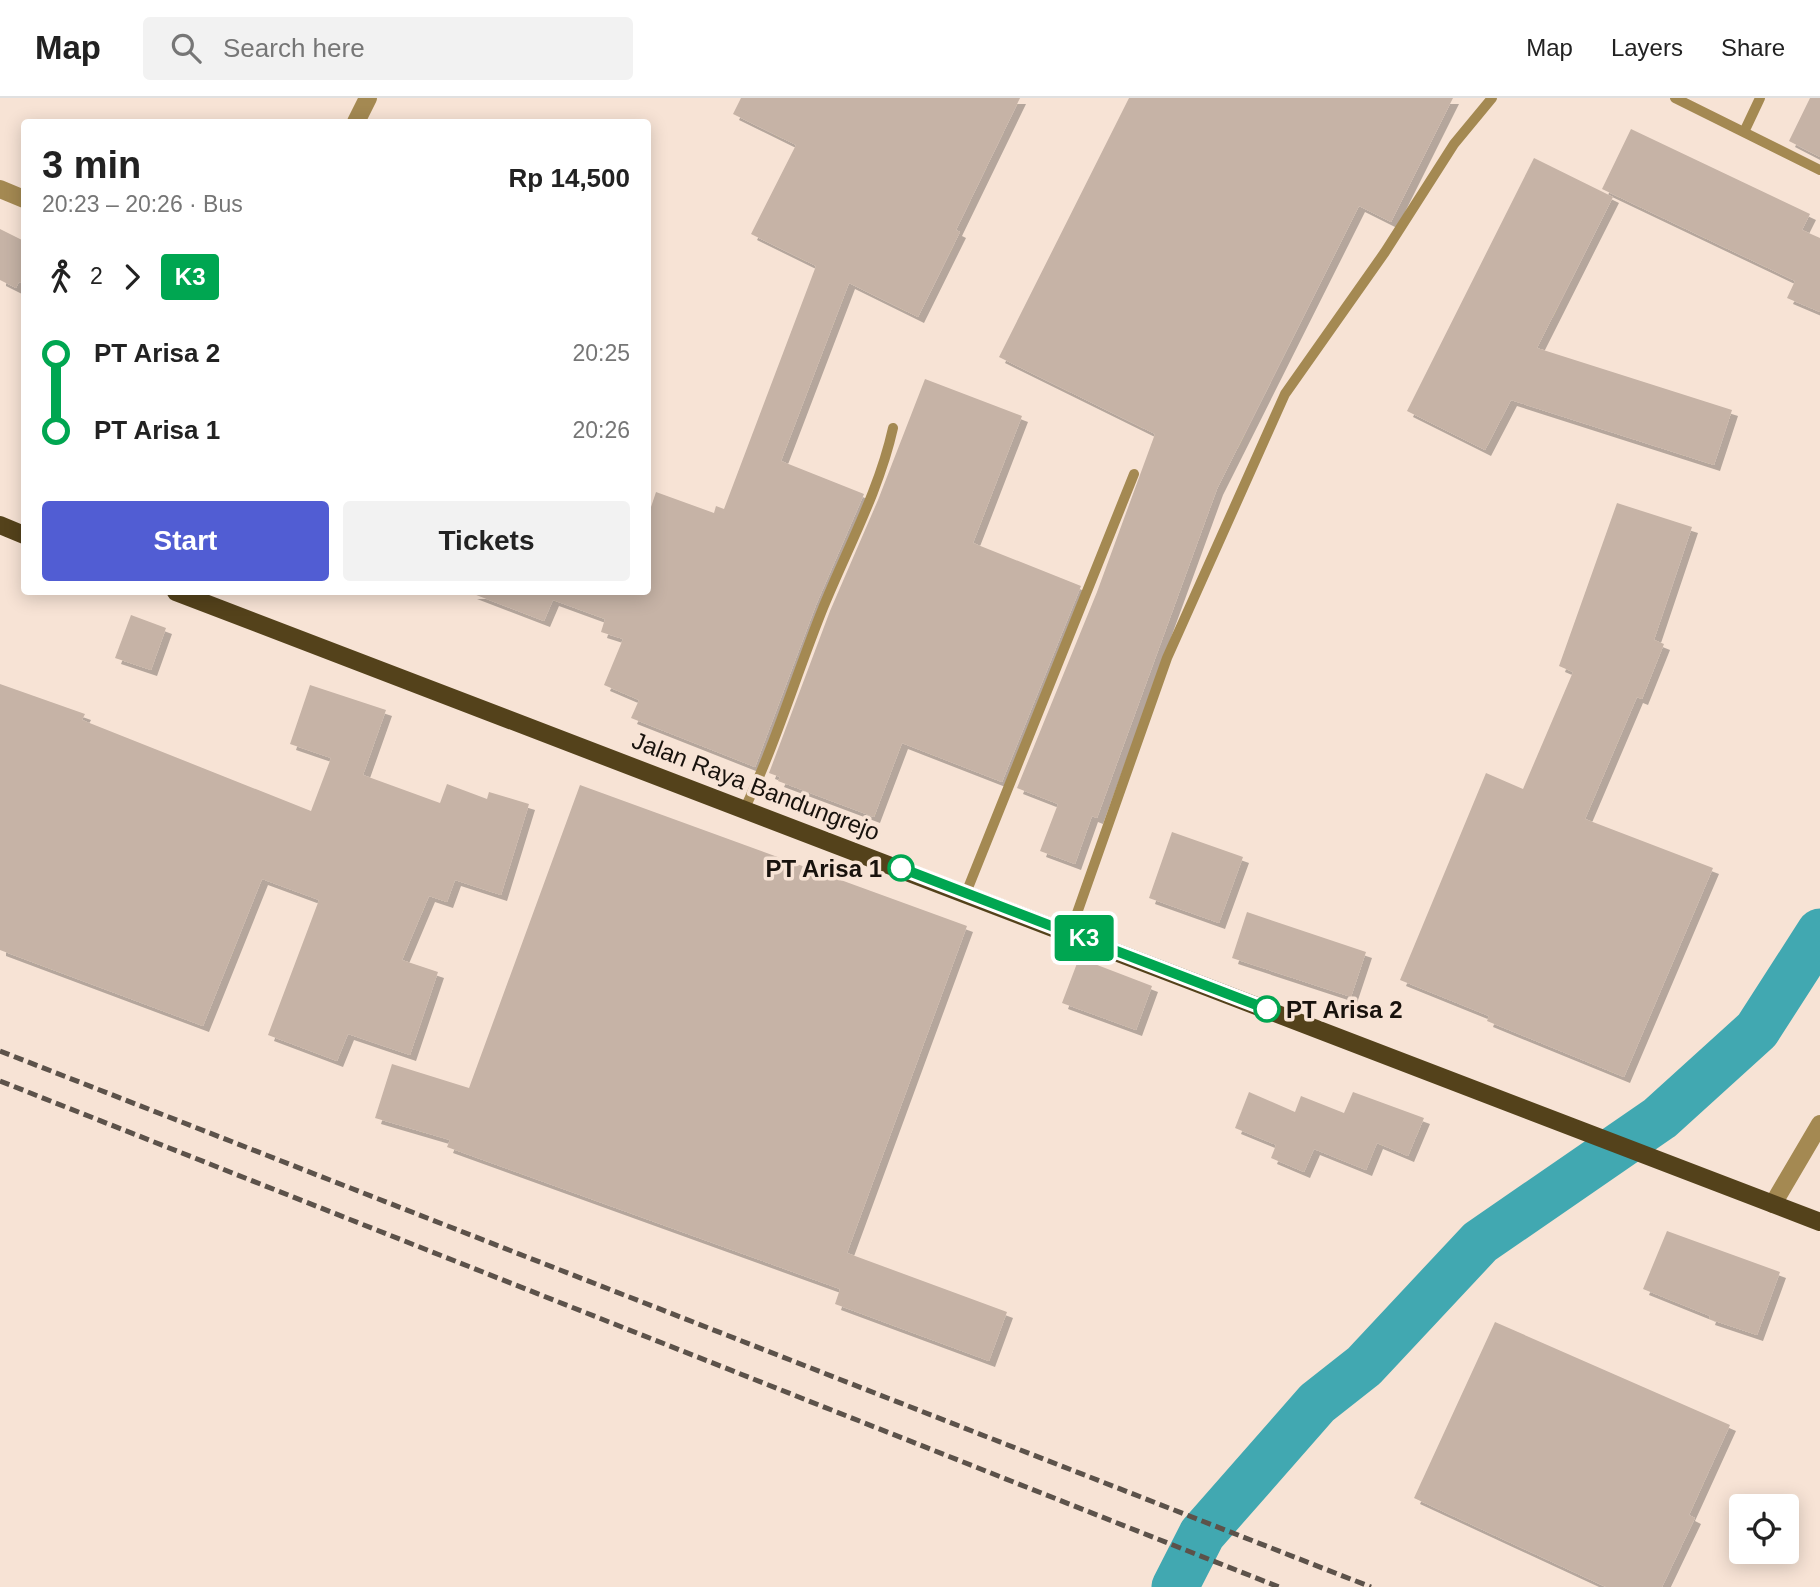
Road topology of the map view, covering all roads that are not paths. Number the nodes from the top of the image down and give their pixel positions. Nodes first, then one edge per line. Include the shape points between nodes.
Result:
1 (368, 98) edge
2 (1492, 98) edge
3 (1675, 98) edge
4 (1760, 98) edge
5 (358, 119) edge
6 (1744, 132) junction
7 (1820, 170) edge
8 (0, 189) edge
9 (21, 198) edge
10 (893, 428) dead end
11 (1135, 474) dead end
12 (0, 525) edge
13 (21, 534) edge
14 (184, 595) edge
15 (745, 808) junction
16 (966, 893) junction
17 (1070, 933) junction
18 (1820, 1124) edge
19 (1773, 1204) junction
20 (1820, 1222) edge

1 - 5 street
2 - 17 lane via 1454,144 1285,394 1167,659
3 - 6 lane
4 - 6 lane
6 - 7 lane
8 - 9 street
10 - 15 lane via 869,501
11 - 16 lane
12 - 13 main road
14 - 15 main road, Jalan Raya Bandungrejo
15 - 16 main road, Jalan Raya Bandungrejo
16 - 17 main road, Jalan Raya Bandungrejo
17 - 19 main road, Jalan Raya Bandungrejo
18 - 19 street
19 - 20 main road, Jalan Raya Bandungrejo

